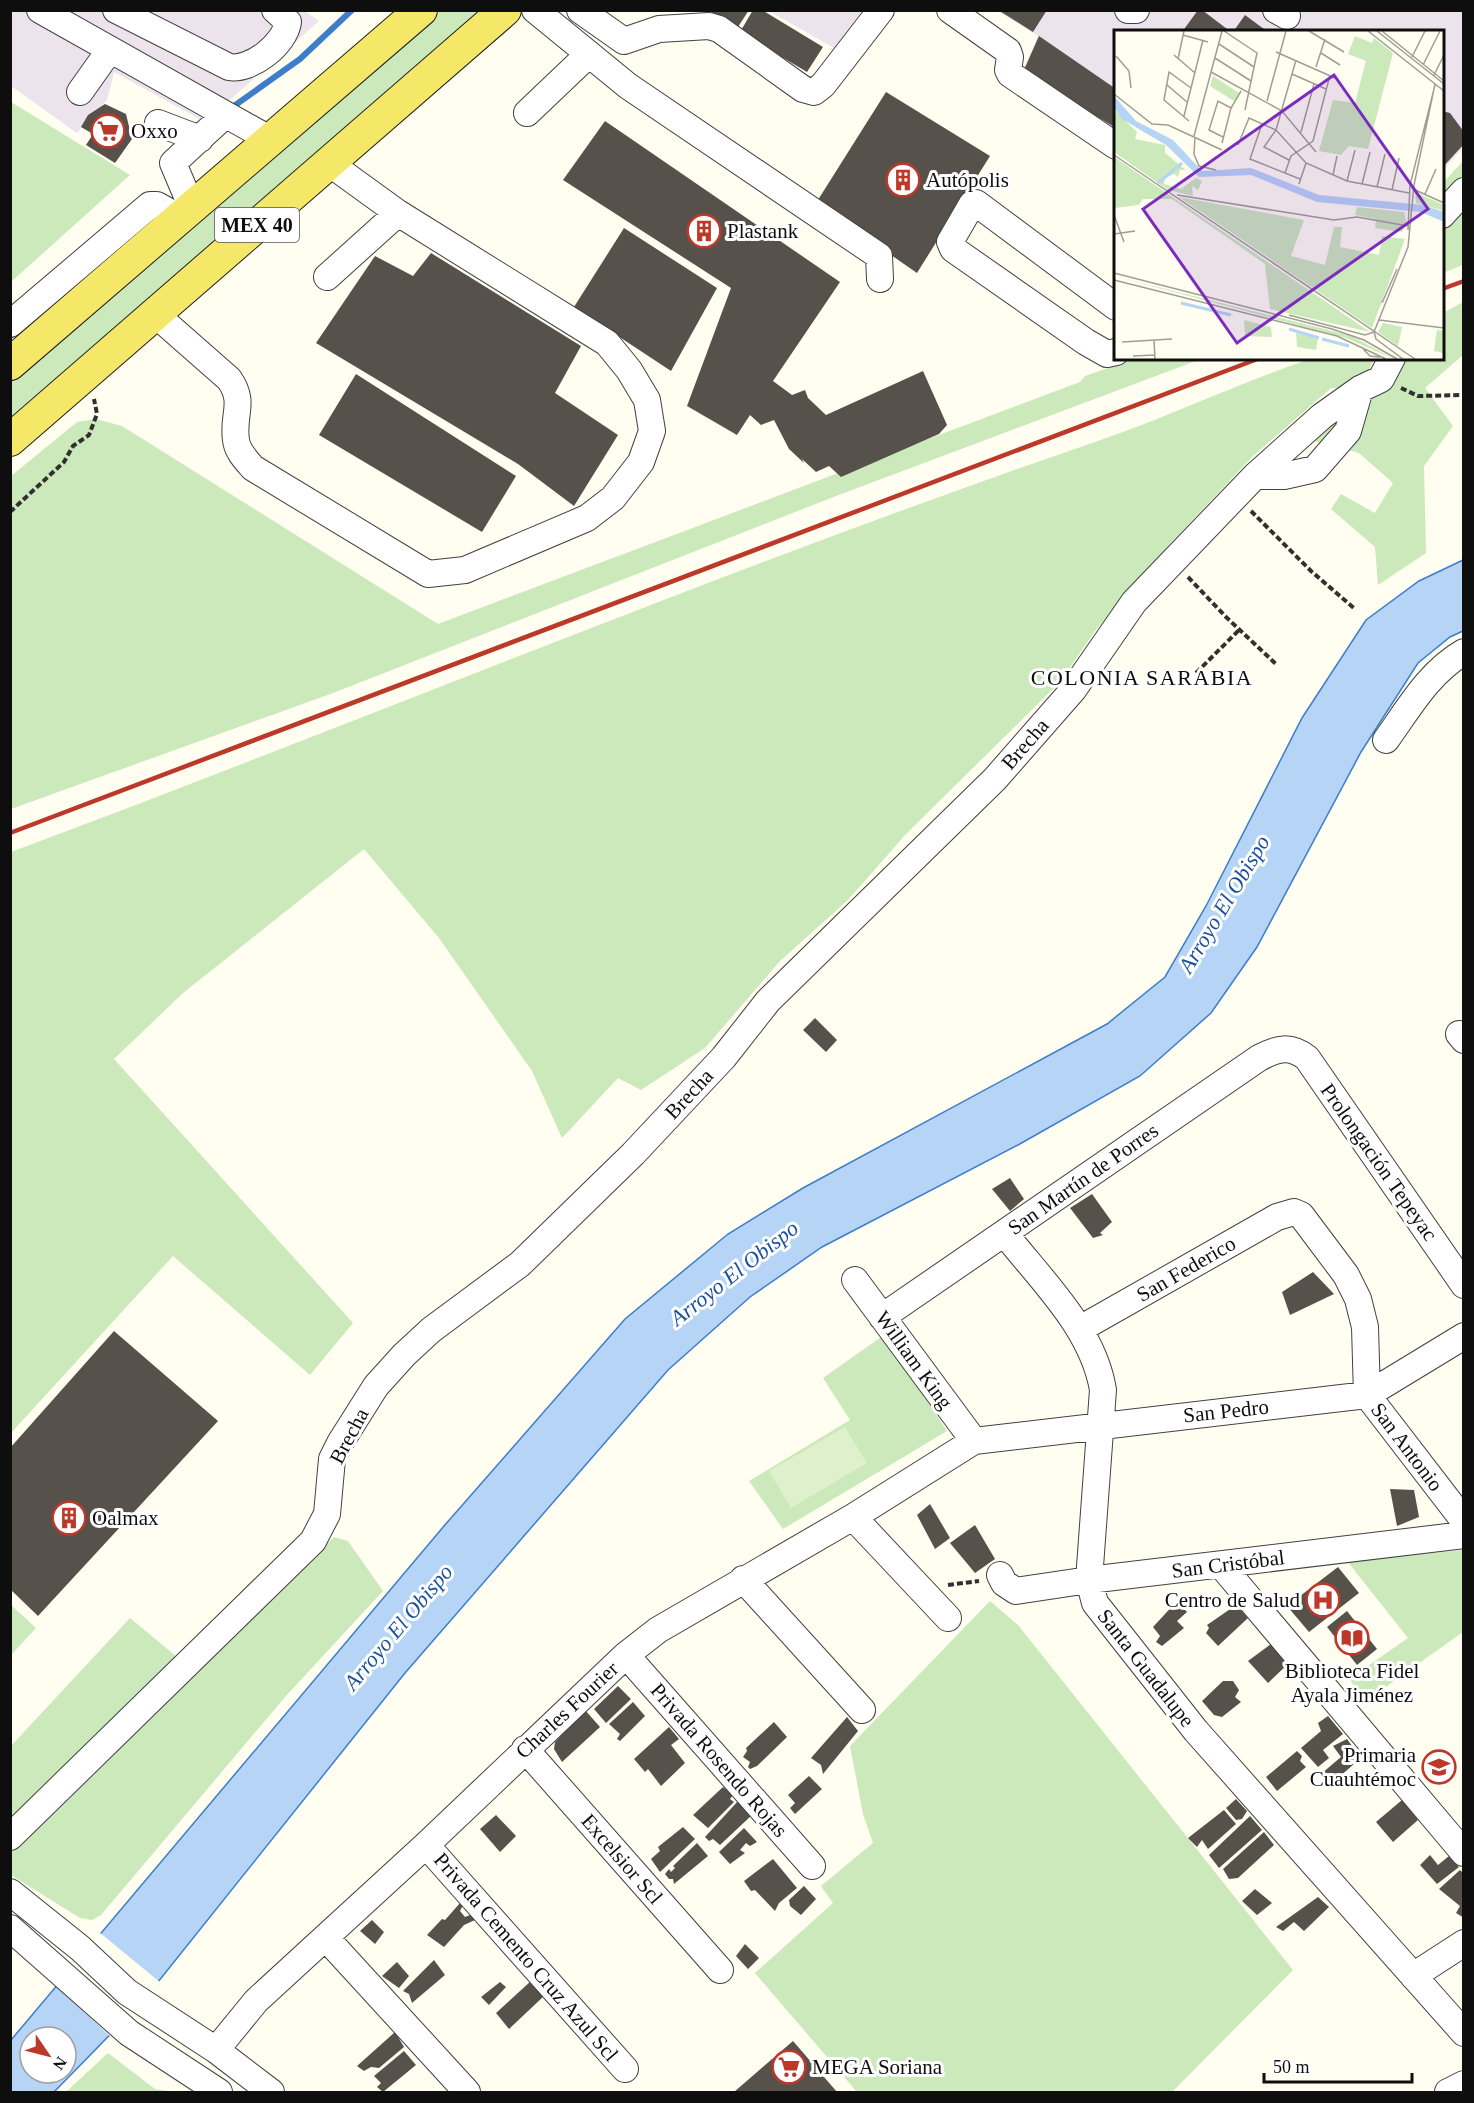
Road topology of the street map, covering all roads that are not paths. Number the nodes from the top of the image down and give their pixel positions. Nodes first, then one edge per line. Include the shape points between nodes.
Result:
1 (40, 10) edge
2 (116, 10) edge
3 (275, 10) edge
4 (422, 10) edge
5 (505, 10) edge
6 (535, 10) edge
7 (580, 10) edge
8 (881, 10) edge
9 (950, 10) edge
10 (1128, 10) edge
11 (1136, 10) edge
12 (109, 51) junction
13 (589, 54) junction
14 (80, 92) dead end
15 (528, 113) dead end
16 (224, 116) junction
17 (158, 123) dead end
18 (200, 139) junction
19 (271, 140) junction
20 (1114, 145) edge
21 (328, 163) junction
22 (1464, 191) edge
23 (186, 213) junction
24 (398, 213) junction
25 (1444, 214) edge
26 (327, 278) dead end
27 (880, 279) dead end
28 (1114, 306) edge
29 (155, 314) junction
30 (10, 324) edge
31 (1114, 352) edge
32 (10, 364) edge
33 (1378, 375) edge
34 (10, 440) edge
35 (1255, 476) junction
36 (1464, 652) edge
37 (1386, 740) dead end
38 (1287, 1048) joint
39 (1294, 1212) joint
40 (1005, 1234) junction
41 (855, 1280) dead end
42 (1464, 1285) edge
43 (882, 1317) junction
44 (1080, 1329) junction
45 (1464, 1336) edge
46 (1367, 1395) junction
47 (1101, 1425) junction
48 (974, 1441) junction
49 (853, 1517) junction
50 (1464, 1521) edge
51 (1464, 1535) edge
52 (1221, 1565) junction
53 (1000, 1575) road end
54 (743, 1579) junction
55 (1089, 1580) junction
56 (948, 1618) dead end
57 (626, 1655) junction
58 (862, 1710) dead end
59 (525, 1749) junction
60 (10, 1837) edge
61 (426, 1845) junction
62 (1464, 1853) edge
63 (812, 1866) dead end
64 (14, 1895) edge
65 (10, 1928) edge
66 (326, 1938) junction
67 (1464, 1943) edge
68 (720, 1970) dead end
69 (1413, 1976) junction
70 (1464, 2033) edge
71 (216, 2050) junction
72 (625, 2069) dead end
73 (1464, 2084) edge
74 (219, 2092) edge
75 (271, 2092) edge
76 (467, 2092) edge
77 (1448, 2092) edge

1 - 12 street
2 - 3 street via 237,69 249,65 287,32 288,22
4 - 19 main road, MEX 40
5 - 21 main road, MEX 40
6 - 13 street
7 - 8 street via 624,41 659,29 719,29 803,89 814,92
9 - 20 street via 1008,51 1010,74
10 - 11 street
12 - 14 street
12 - 16 street
13 - 15 street
13 - 27 street via 628,86 879,256
16 - 18 street
16 - 19 street
17 - 18 street
18 - 23 street via 173,163
19 - 23 main road, MEX 40
21 - 24 street
21 - 29 main road, MEX 40
22 - 25 street
23 - 30 street via 150,205
23 - 32 main road, MEX 40
24 - 26 street
24 - 29 street via 607,344 629,370 647,400 652,431 641,462 613,498 587,518 465,570 428,574 253,468 236,440 239,405 235,387
28 - 31 street via 976,203 950,242 953,249 1086,342 1107,354
29 - 34 main road, MEX 40
33 - 35 street, Brecha via 1322,416
33 - 35 street via 1348,431 1315,469 1284,476
35 - 60 street, Brecha via 1134,602 1073,690 1023,749 768,1001 724,1057 633,1154 520,1264 431,1330 404,1355 376,1386 332,1459 327,1514 313,1541
36 - 37 street via 1448,661 1427,682
38 - 40 street, San Martín de Porres via 1259,1058
38 - 42 street, Prolongación Tepeyac via 1307,1058
39 - 44 street, San Federico via 1277,1217
39 - 46 street, San Antonio via 1306,1221 1346,1275 1358,1299 1365,1327
40 - 43 street, San Martín de Porres
40 - 44 street, Santa Guadalupe
41 - 43 street, William King
43 - 48 street, William King
44 - 47 street, Santa Guadalupe via 1100,1373
45 - 46 street, San Pedro
46 - 47 street, San Pedro
46 - 50 street, San Antonio
47 - 48 street, San Pedro
47 - 55 street, Santa Guadalupe
48 - 49 street, Charles Fourier
49 - 54 street, Charles Fourier
49 - 56 street
51 - 52 street, San Cristóbal
52 - 55 street, San Cristóbal
52 - 62 street
53 - 55 street, San Cristóbal via 1016,1591
54 - 57 street, Charles Fourier via 658,1630
54 - 58 street
55 - 69 street, Santa Guadalupe via 1095,1603 1196,1731
57 - 59 street, Charles Fourier
57 - 63 street, Privada Rosendo Rojas
59 - 61 street, Charles Fourier
59 - 68 street, Excelsior Scl
61 - 66 street, Charles Fourier
61 - 72 street, Privada Cemento Cruz Azul Scl
64 - 71 street via 127,1992
65 - 74 street via 105,2014
66 - 71 street, Charles Fourier via 256,2001
66 - 76 street
67 - 69 street
69 - 70 street, Santa Guadalupe
71 - 75 street
73 - 77 street

